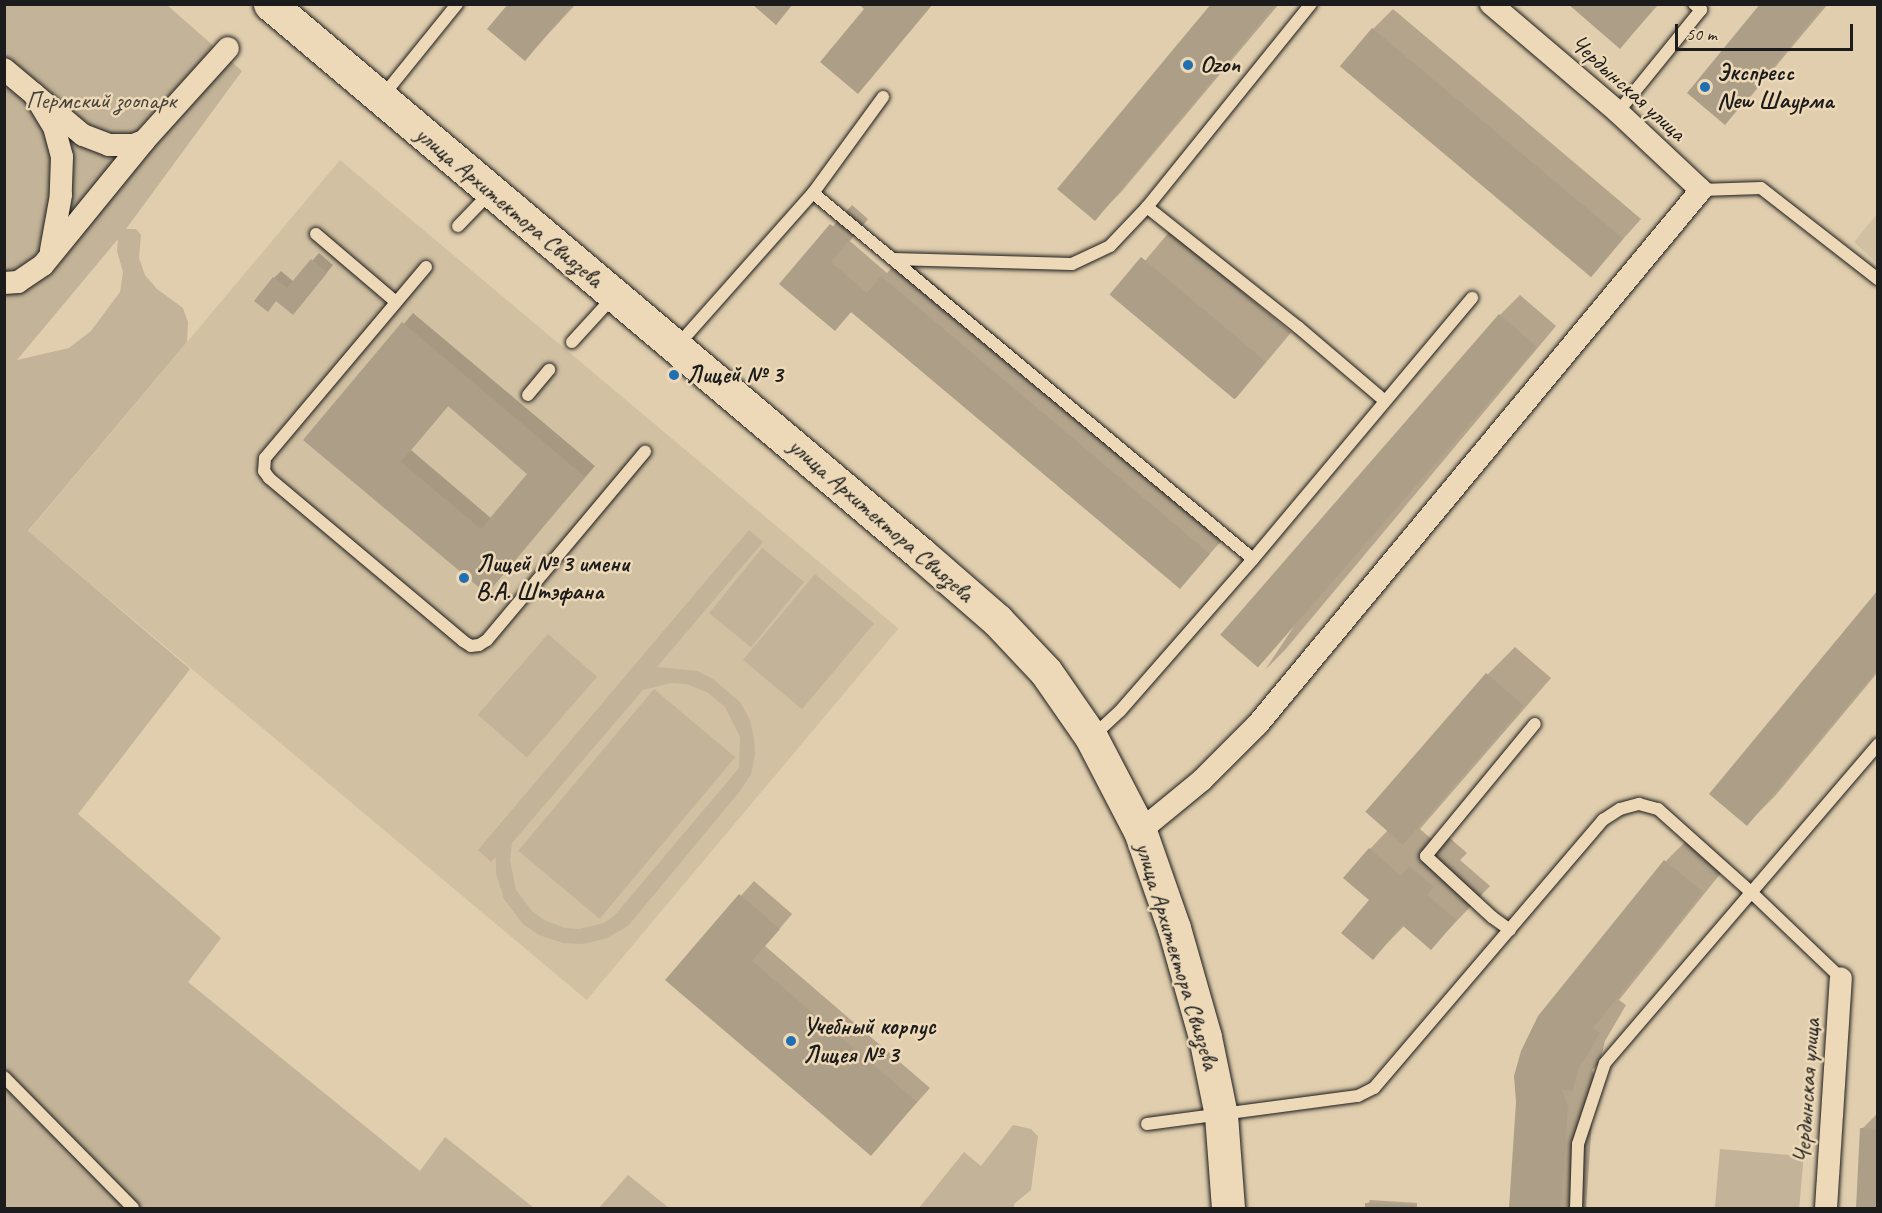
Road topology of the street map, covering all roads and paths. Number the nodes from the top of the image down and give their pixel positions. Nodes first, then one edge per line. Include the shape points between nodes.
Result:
1 (270, 4) edge
2 (457, 4) edge
3 (1311, 4) edge
4 (1491, 4) edge
5 (1701, 6) edge
6 (228, 48) dead end
7 (4, 69) edge
8 (34, 94) junction
9 (883, 97) dead end
10 (380, 99) junction
11 (1618, 112) junction
12 (144, 141) junction
13 (1701, 190) junction
14 (491, 192) junction
15 (813, 193) junction
16 (1147, 207) junction
17 (458, 226) dead end
18 (316, 234) dead end
19 (50, 257) junction
20 (893, 259) junction
21 (426, 267) dead end
22 (1878, 279) edge
23 (4, 283) edge
24 (615, 295) junction
25 (1472, 298) dead end
26 (396, 302) junction
27 (572, 342) dead end
28 (676, 347) junction
29 (549, 370) dead end
30 (528, 395) dead end
31 (1385, 401) junction
32 (645, 452) dead end
33 (1253, 558) junction
34 (1535, 724) dead end
35 (1091, 737) junction
36 (1878, 744) edge
37 (1140, 831) junction
38 (1752, 893) junction
39 (1510, 930) junction
40 (1842, 978) joint
41 (4, 1077) edge
42 (1221, 1115) junction
43 (1146, 1124) dead end
44 (133, 1209) edge
45 (1228, 1209) edge
46 (1576, 1209) edge
47 (1826, 1209) edge

1 - 10 main road, улица Архитектора Свиязева
2 - 10 lane
3 - 16 lane
4 - 11 street, Чердынская улица
5 - 11 lane
6 - 12 street
7 - 8 street
8 - 12 street via 72,127 98,142 122,146
8 - 19 street via 54,127 62,157 59,217
9 - 15 lane
10 - 14 main road, улица Архитектора Свиязева
11 - 13 street, Чердынская улица
12 - 19 street
13 - 22 lane via 1761,188
13 - 37 street via 1251,732 1202,780
14 - 17 lane
14 - 24 main road, улица Архитектора Свиязева
15 - 20 lane
15 - 28 lane
16 - 20 lane via 1110,246 1072,264
16 - 31 lane
18 - 26 lane
19 - 23 street via 33,274 18,282
20 - 33 lane
21 - 26 lane
24 - 27 lane
24 - 28 main road, улица Архитектора Свиязева
25 - 31 lane
26 - 32 lane via 265,458 264,471 471,646 487,640
28 - 35 main road, улица Архитектора Свиязева via 998,620 1046,672
29 - 30 lane
31 - 33 lane
33 - 35 lane via 1120,711
34 - 39 lane via 1426,856
35 - 37 main road, улица Архитектора Свиязева
36 - 38 lane
37 - 42 main road, улица Архитектора Свиязева via 1174,928 1202,1026
38 - 39 lane via 1658,809 1639,804 1620,809 1603,820
38 - 40 lane
38 - 46 lane via 1605,1063 1578,1144
39 - 42 lane via 1374,1088 1358,1096
40 - 47 street, Чердынская улица
41 - 44 lane
42 - 43 lane
42 - 45 main road, улица Архитектора Свиязева

